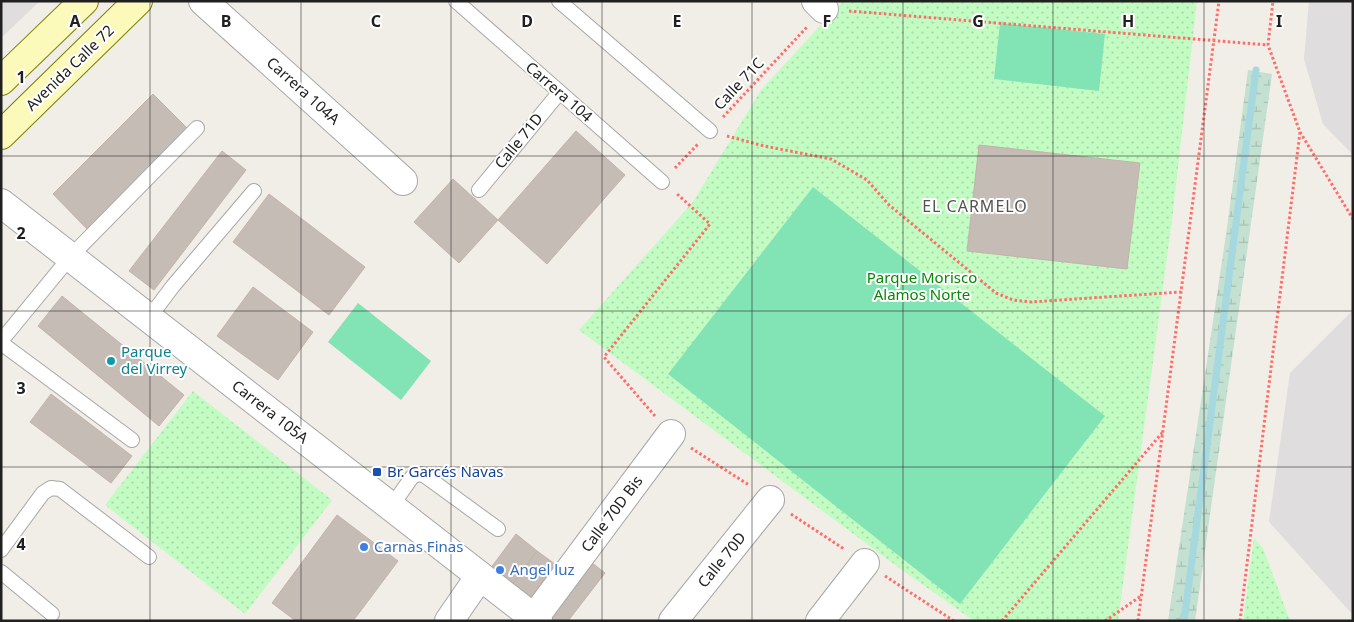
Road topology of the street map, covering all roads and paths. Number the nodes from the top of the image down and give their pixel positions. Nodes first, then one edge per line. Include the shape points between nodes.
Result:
1 (84, 1) edge
2 (138, 1) edge
3 (203, 1) edge
4 (456, 1) edge
5 (559, 1) edge
6 (1219, 1) edge
7 (1273, 1) edge
8 (820, 5) edge
9 (1214, 41) junction
10 (1268, 45) junction
11 (1, 81) edge
12 (559, 93) junction
13 (197, 128) dead end
14 (710, 131) junction
15 (1300, 132) junction
16 (1, 135) edge
17 (403, 181) dead end
18 (662, 182) junction
19 (479, 190) dead end
20 (254, 191) dead end
21 (1, 202) edge
22 (1353, 219) edge
23 (71, 256) junction
24 (1181, 292) junction
25 (149, 318) junction
26 (1, 342) edge
27 (1163, 432) junction
28 (671, 434) junction
29 (132, 440) dead end
30 (770, 500) junction
31 (391, 507) junction
32 (498, 529) dead end
33 (1, 550) edge
34 (150, 557) dead end
35 (865, 563) junction
36 (1, 572) edge
37 (480, 576) junction
38 (1141, 596) junction
39 (53, 618) edge
40 (536, 619) edge
41 (449, 621) edge
42 (673, 621) edge
43 (820, 621) edge
44 (954, 621) edge
45 (1002, 621) edge
46 (1104, 621) edge
47 (1138, 621) edge
48 (1240, 621) edge

1 - 11 main road
2 - 16 main road, Avenida Calle 72
3 - 17 street, Carrera 104A
4 - 12 lane, Carrera 104
5 - 14 lane
6 - 9 path
7 - 10 path
8 - 9 path
8 - 14 path, Calle 71C
9 - 10 path
9 - 24 path
10 - 15 path
12 - 18 lane, Carrera 104
12 - 19 lane, Calle 71D
13 - 23 lane
14 - 18 path, Calle 71C
14 - 24 path via 831,159 867,180 889,205 966,269 996,293 1013,300 1031,302
15 - 22 path
15 - 48 path
18 - 28 path via 710,224 604,357
20 - 25 lane
21 - 23 street, Carrera 105A
23 - 25 street, Carrera 105A
23 - 26 lane
24 - 27 path
25 - 31 street, Carrera 105A
26 - 29 lane
27 - 38 path
27 - 45 path
28 - 30 path
28 - 40 street, Calle 70D Bis
30 - 35 path
30 - 42 street, Calle 70D
31 - 32 lane via 412,477 424,475
31 - 37 street, Carrera 105A
33 - 34 lane via 51,488 60,489
35 - 43 street
35 - 44 path
36 - 39 lane
37 - 40 street, Carrera 105A
37 - 41 street
38 - 46 path
38 - 47 path

